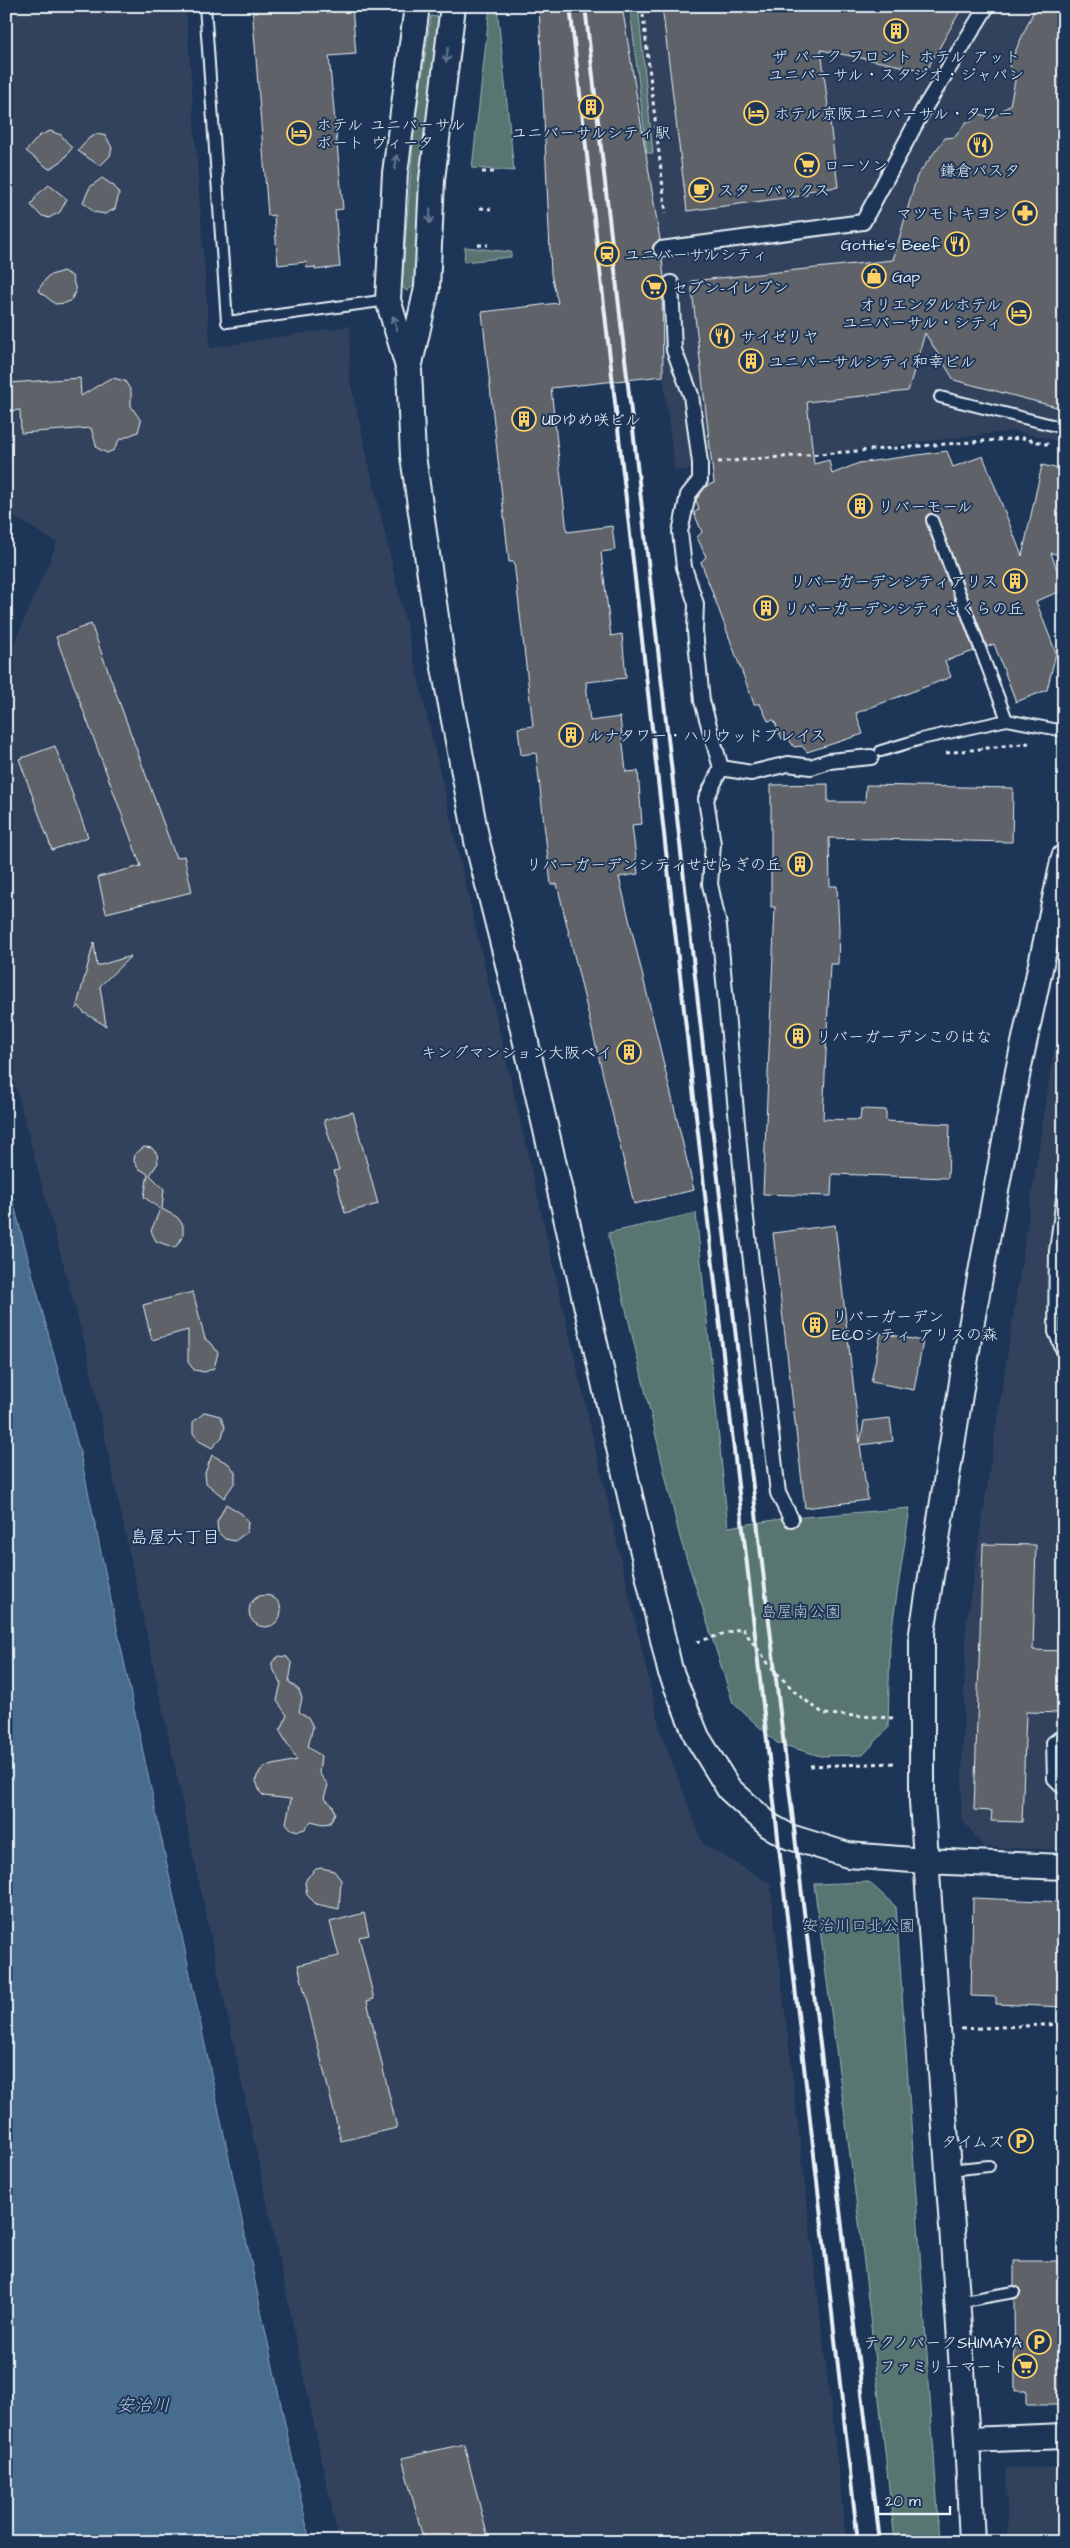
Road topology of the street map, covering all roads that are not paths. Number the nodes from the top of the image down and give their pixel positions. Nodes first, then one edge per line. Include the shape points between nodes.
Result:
1 (206, 6) edge
2 (417, 6) edge
3 (453, 6) edge
4 (988, 6) edge
5 (661, 249) dead end
6 (671, 283) dead end
7 (388, 300) junction
8 (409, 370) junction
9 (940, 397) dead end
10 (1064, 428) edge
11 (932, 520) dead end
12 (1007, 720) junction
13 (1064, 732) edge
14 (876, 754) joint
15 (721, 768) junction
16 (1064, 857) edge
17 (1064, 1183) edge
18 (1064, 1356) edge
19 (791, 1518) dead end
20 (1064, 1733) edge
21 (1064, 1790) edge
22 (925, 1861) junction
23 (1064, 1867) edge
24 (989, 2166) dead end
25 (948, 2170) junction
26 (1014, 2292) dead end
27 (958, 2302) junction
28 (1064, 2436) edge
29 (967, 2440) junction
30 (972, 2542) edge

1 - 7 lane via 227,322
7 -> 2 street via 394,173
3 -> 8 street via 432,180 427,288
4 - 5 street via 923,110 863,222
6 - 15 street via 674,350 692,396 700,463 700,480 688,495 680,532 684,567 696,604 695,631 702,701
8 -> 7 street
8 - 22 street via 413,456 440,652 477,841 670,1670 683,1706 712,1764 729,1789 770,1826 790,1837 848,1855
9 - 10 lane
11 - 12 lane
12 - 13 lane
12 - 14 lane via 921,739
14 - 15 street via 811,767 788,764 751,773
15 - 19 street via 706,799 713,844 710,884 719,926 745,1210 778,1494
16 - 22 street via 1018,1071 972,1323 922,1633
17 - 18 lane via 1055,1251 1054,1332
20 - 21 lane via 1052,1742 1053,1779
22 - 23 street
22 - 25 street
24 - 25 lane
25 - 27 street
26 - 27 lane
27 - 29 street
28 - 29 street
29 - 30 street

